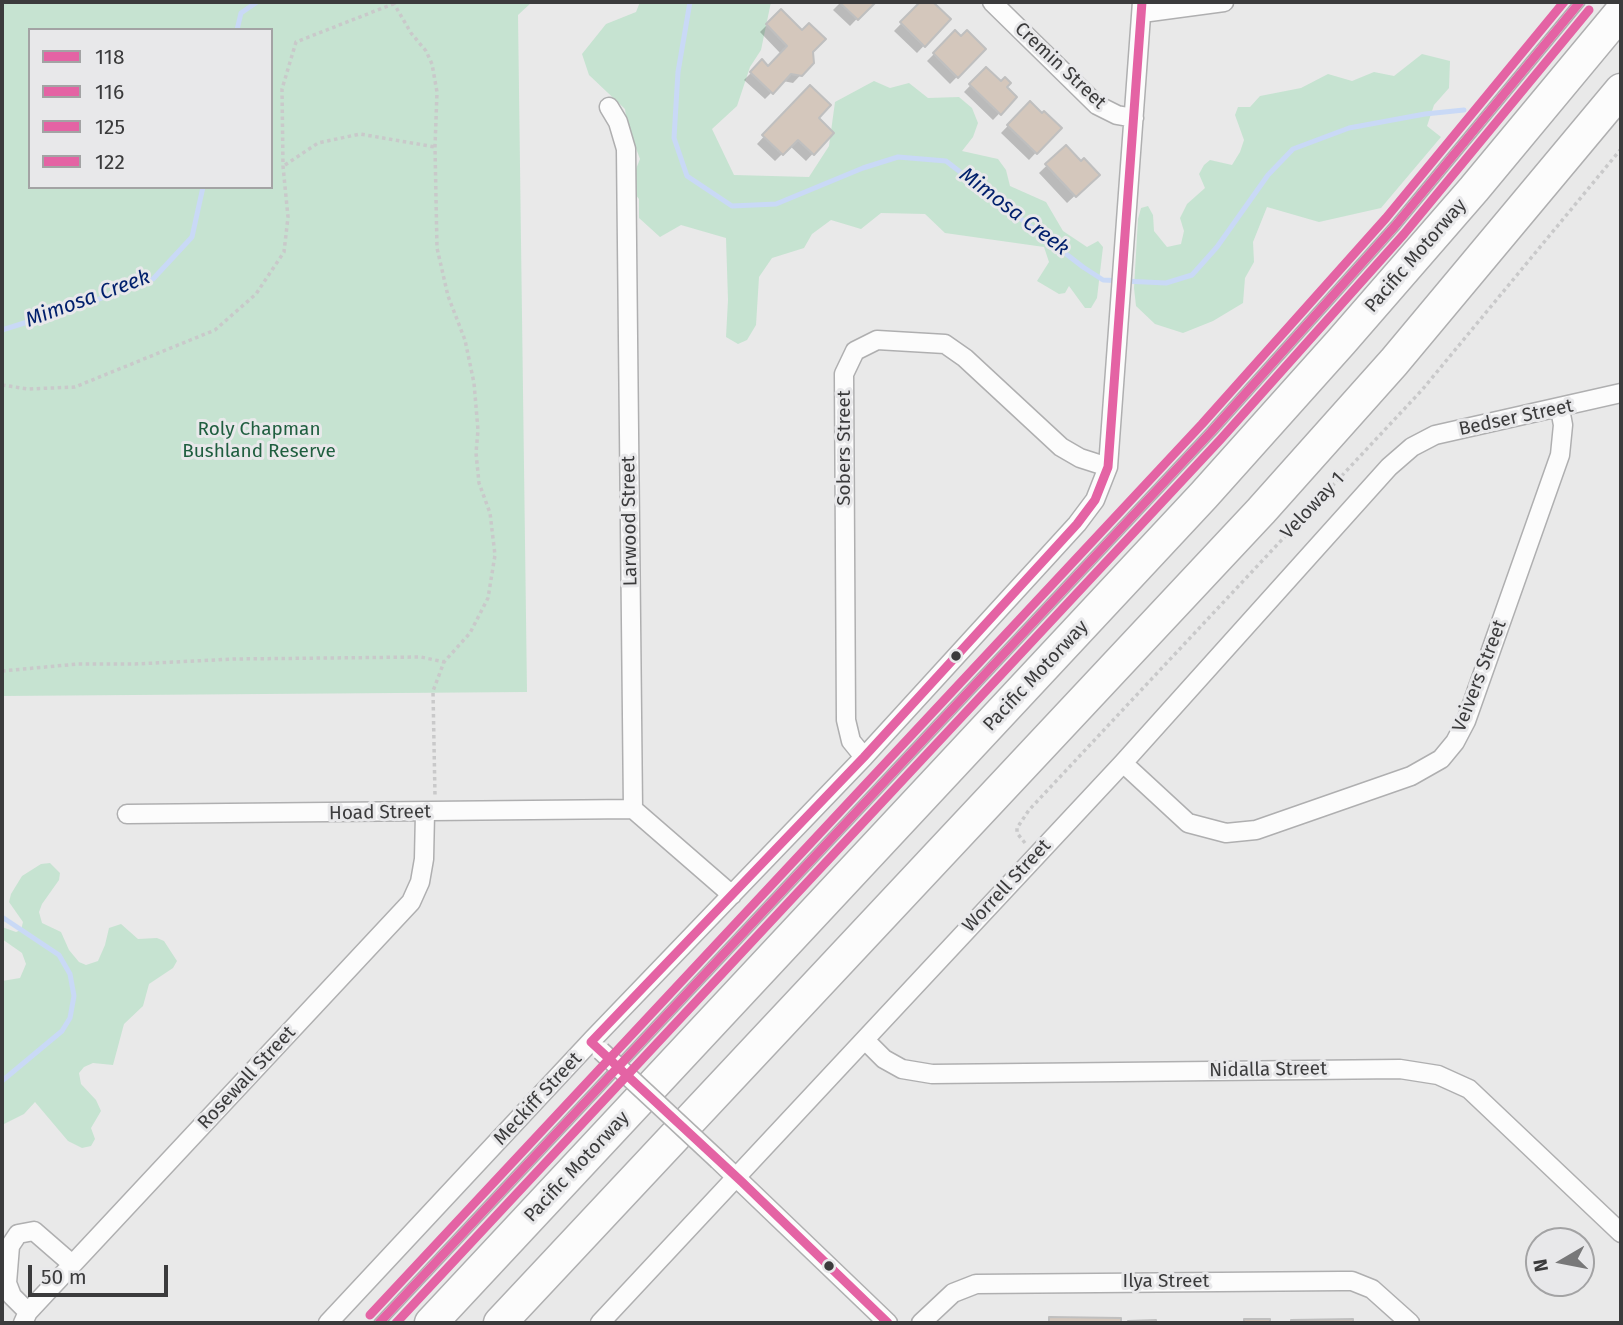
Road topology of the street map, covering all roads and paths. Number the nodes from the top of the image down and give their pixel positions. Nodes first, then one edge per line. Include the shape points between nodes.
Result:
1 (992, 2) edge
2 (1224, 2) edge
3 (1580, 2) edge
4 (393, 3) edge
5 (1142, 8) edge
6 (1621, 12) edge
7 (1621, 90) edge
8 (608, 107) dead end
9 (1134, 118) junction
10 (435, 147) junction
11 (1621, 149) edge
12 (283, 166) junction
13 (2, 385) edge
14 (1621, 393) edge
15 (1560, 409) junction
16 (1412, 447) joint
17 (1108, 467) junction
18 (444, 662) junction
19 (2, 671) edge
20 (863, 757) junction
21 (1123, 763) junction
22 (633, 810) junction
23 (429, 812) junction
24 (127, 814) dead end
25 (1036, 854) junction
26 (732, 895) junction
27 (864, 1040) junction
28 (596, 1046) junction
29 (736, 1176) junction
30 (1621, 1233) edge
31 (72, 1264) junction
32 (25, 1317) edge
33 (602, 1322) edge
34 (328, 1323) edge
35 (379, 1323) edge
36 (431, 1323) edge
37 (500, 1323) edge
38 (888, 1323) edge
39 (920, 1323) edge
40 (1410, 1323) edge

1 - 9 street, Cremin Street via 1097,104 1116,115
2 - 5 street
3 - 35 lane via 1395,226 1211,432
4 - 10 path via 432,64 437,92
4 - 12 path via 296,42 282,89
5 - 9 street, Meckiff Street
6 - 36 highway, Pacific Motorway via 1466,199 1204,495
7 - 37 highway via 1394,362 1261,511
8 - 22 street, Larwood Street via 626,149
9 - 17 street, Meckiff Street
10 - 12 path via 360,134 318,143
10 - 18 path via 437,248 474,383 478,483 490,513 495,555 488,597 470,633
11 - 25 path, Veloway 1 via 1422,390 1029,810 1017,833
12 - 13 path via 288,217 284,252 256,294 215,330 75,387
14 - 15 street, Bedser Street
15 - 16 street, Bedser Street via 1435,435
15 - 21 street, Veivers Street via 1560,455 1466,721 1441,759 1411,776 1256,831 1226,833 1188,823
16 - 21 street, Worrell Street
17 - 20 street, Meckiff Street via 1095,500 1077,524
17 - 20 street, Sobers Street via 1061,447 945,344 877,340 855,351 844,374 846,720 851,741
18 - 19 path via 421,657 234,659
18 - 23 path via 433,691
20 - 26 street, Meckiff Street
21 - 25 street, Worrell Street
22 - 23 street, Hoad Street
22 - 26 street
23 - 24 street, Hoad Street
23 - 31 street, Rosewall Street via 420,882 411,902
25 - 27 street, Worrell Street
26 - 28 street, Meckiff Street
27 - 29 street, Worrell Street
27 - 30 street, Nidalla Street via 902,1069 932,1074 1401,1069 1437,1074 1469,1089
28 - 29 street, bridge
28 - 34 street, Meckiff Street
29 - 33 street, Worrell Street
29 - 38 street
31 - 32 street, Rosewall Street
31 - 32 street via 34,1231 18,1234 10,1246 7,1283
39 - 40 street, Ilya Street via 953,1293 976,1284 1352,1281 1372,1289

